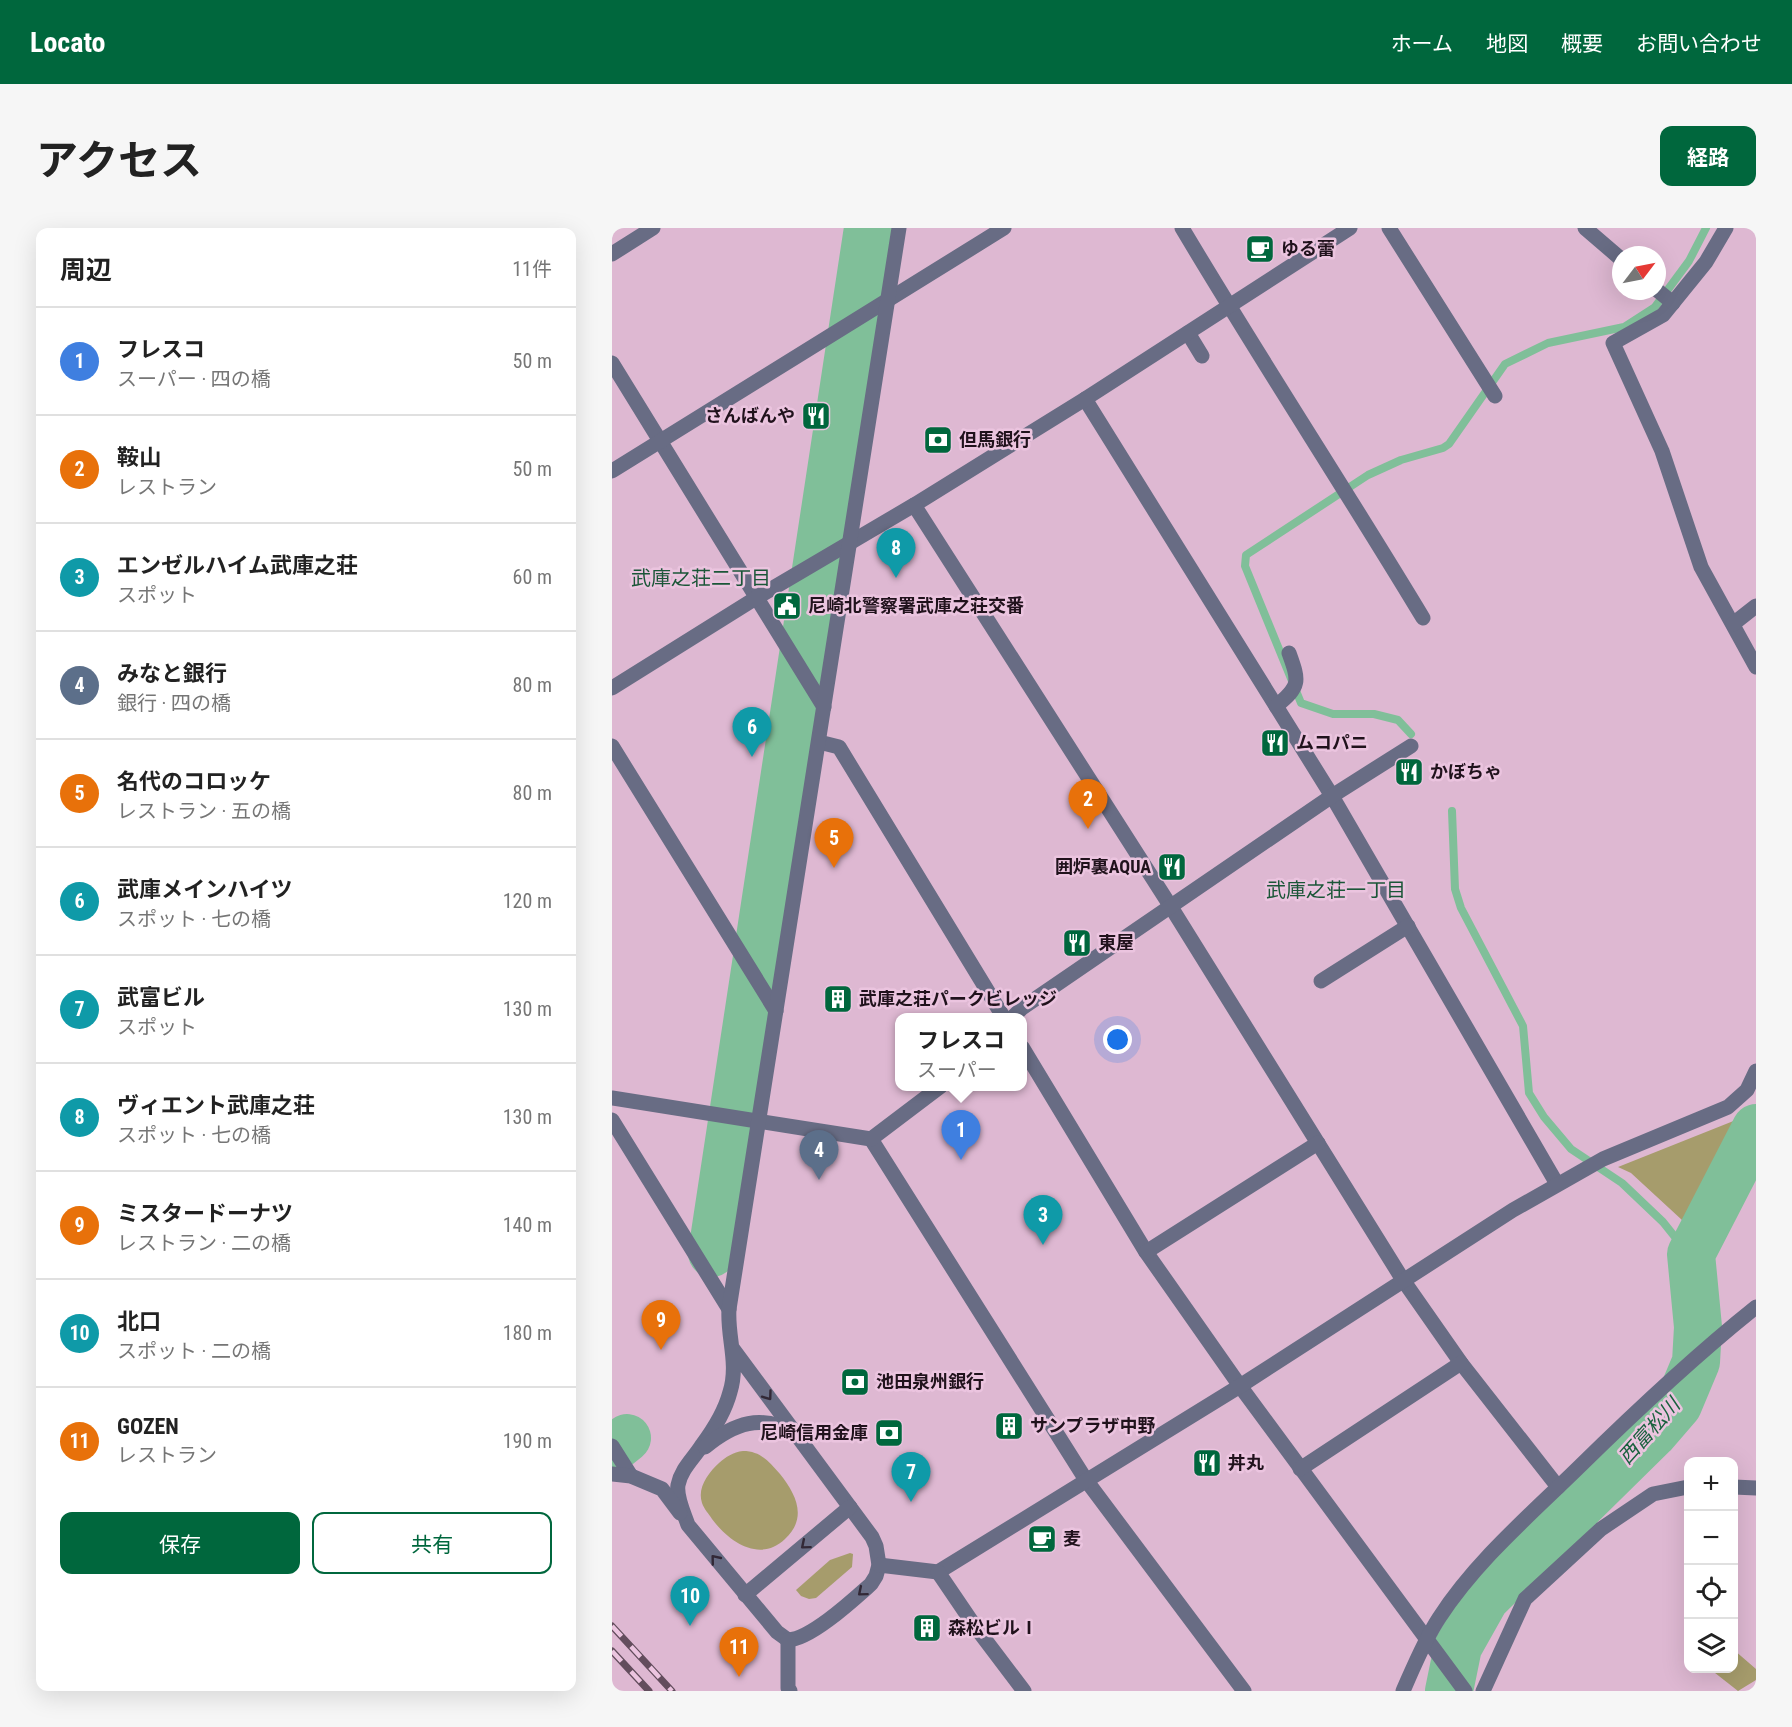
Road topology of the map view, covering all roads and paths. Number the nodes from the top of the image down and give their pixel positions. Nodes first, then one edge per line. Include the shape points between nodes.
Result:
1 (653, 228) edge
2 (899, 228) edge
3 (1004, 228) edge
4 (1182, 228) edge
5 (1350, 228) edge
6 (1389, 228) edge
7 (1585, 228) edge
8 (1725, 228) edge
9 (1612, 251) edge
10 (612, 254) edge
11 (1666, 298) edge
12 (887, 300) junction
13 (1672, 303) junction
14 (1229, 306) junction
15 (1188, 333) junction
16 (1202, 356) dead end
17 (612, 363) edge
18 (1494, 395) dead end
19 (1085, 399) junction
20 (660, 441) junction
21 (612, 471) edge
22 (914, 505) junction
23 (850, 542) junction
24 (756, 598) junction
25 (1756, 606) edge
26 (1423, 618) dead end
27 (1733, 624) junction
28 (1289, 653) dead end
29 (1756, 667) edge
30 (612, 688) edge
31 (1276, 706) junction
32 (824, 707) junction
33 (819, 742) junction
34 (612, 746) edge
35 (1411, 746) dead end
36 (1332, 796) junction
37 (1171, 906) junction
38 (1408, 926) junction
39 (1321, 981) dead end
40 (776, 1011) junction
41 (1002, 1013) edge
42 (1016, 1013) edge
43 (1027, 1054) edge
44 (1756, 1071) edge
45 (934, 1091) edge
46 (612, 1098) edge
47 (612, 1120) edge
48 (758, 1120) junction
49 (871, 1139) junction
50 (1318, 1143) junction
51 (1557, 1184) junction
52 (1146, 1252) junction
53 (1403, 1280) junction
54 (1756, 1307) edge
55 (729, 1309) junction
56 (734, 1349) junction
57 (1461, 1363) junction
58 (1240, 1386) junction
59 (797, 1435) junction
60 (612, 1446) edge
61 (696, 1454) junction
62 (1300, 1469) junction
63 (623, 1472) edge
64 (1086, 1480) junction
65 (1558, 1487) junction
66 (1738, 1487) edge
67 (1756, 1488) edge
68 (1684, 1489) edge
69 (850, 1507) junction
70 (688, 1525) junction
71 (879, 1565) junction
72 (938, 1572) junction
73 (745, 1595) junction
74 (788, 1640) junction
75 (1426, 1640) junction
76 (1464, 1690) edge
77 (790, 1691) edge
78 (1024, 1691) edge
79 (1244, 1691) edge
80 (1403, 1691) edge
81 (1483, 1691) edge

1 - 10 street
2 - 12 street
3 - 12 street
4 - 14 street
5 - 14 street
6 - 18 street
7 - 9 street
8 - 13 street via 1706,262
11 - 13 street
12 - 20 street
12 - 23 street
13 - 27 street via 1663,315 1613,343 1662,451 1701,567
14 - 15 street
14 - 26 street
15 - 16 street
15 - 19 street
17 - 20 street
19 - 22 street
19 - 31 street
20 - 21 street
20 - 24 street
22 - 23 street
22 - 37 street
23 - 24 street
23 - 32 street
24 - 30 street
24 - 32 street
25 - 27 street
27 - 29 street
28 - 31 street via 1297,676 1293,691
31 - 36 street
32 - 33 street
33 - 40 street
33 - 41 street via 839,747
34 - 40 street
35 - 36 street
36 - 37 street
36 - 38 street
37 - 42 street
37 - 50 street
38 - 39 street
38 - 51 street
40 - 48 street
43 - 52 street
44 - 51 street via 1747,1090 1728,1107 1603,1159
45 - 49 street
46 - 48 street
47 - 55 street
48 - 49 street
48 - 55 street
49 - 64 street
50 - 52 street
50 - 53 street
51 - 53 street
52 - 58 street
53 - 57 street
53 - 58 street
54 - 65 street via 1681,1368
55 - 56 street
56 -> 59 street
56 - 61 street via 731,1391
57 - 62 street
57 - 65 street
58 - 62 street
58 - 64 street
59 - 61 street via 773,1424 746,1423
59 - 69 street
60 - 63 street
61 - 70 street via 678,1486
62 - 75 street
63 - 70 street via 662,1489
64 - 72 street
64 - 79 street
65 - 75 street via 1470,1578
66 - 67 street
68 - 81 street via 1653,1494 1601,1529 1525,1599
69 - 71 street via 876,1546
69 -> 73 street
73 -> 70 street
71 - 72 street
71 -> 74 street via 876,1576 861,1593 806,1636
72 - 78 street
73 - 74 street
74 - 77 street
75 - 76 street
75 - 80 street

